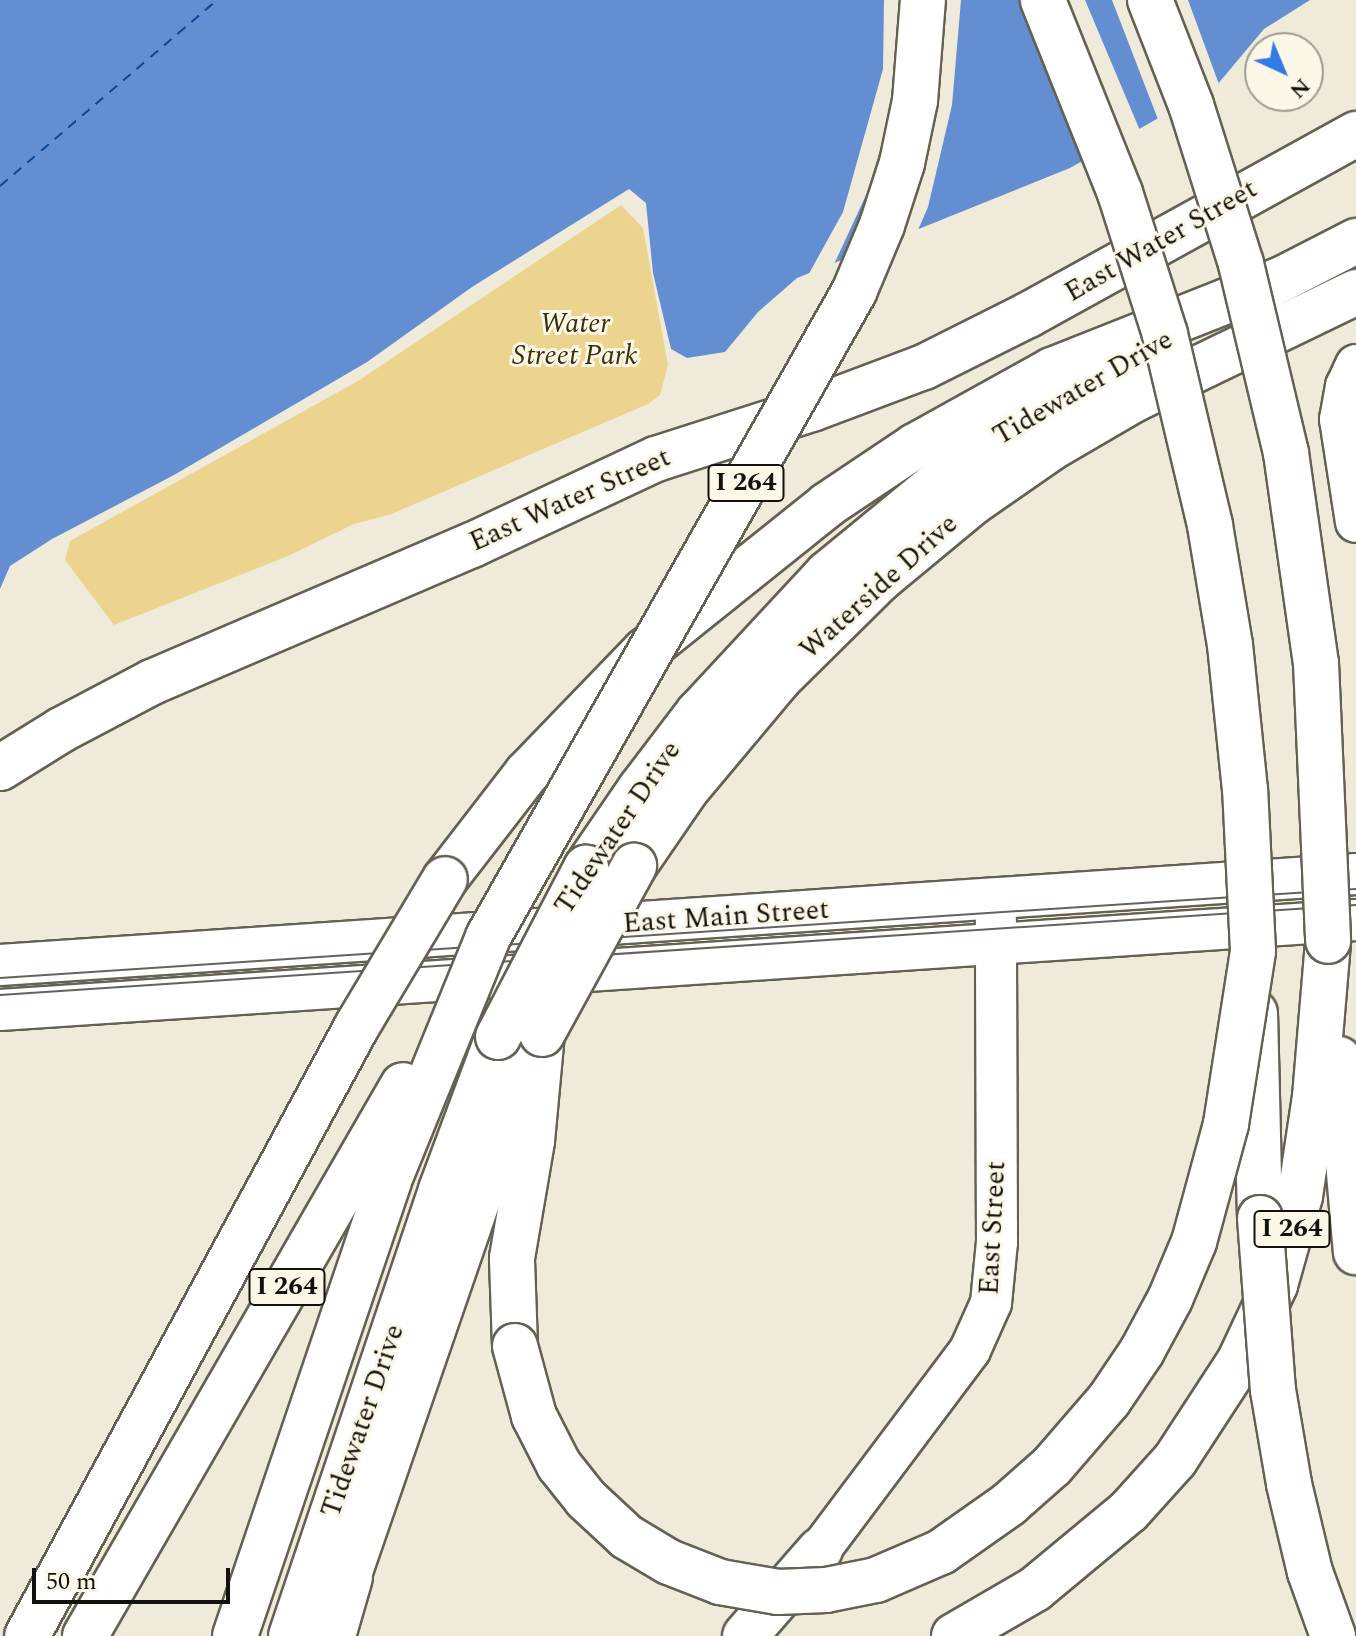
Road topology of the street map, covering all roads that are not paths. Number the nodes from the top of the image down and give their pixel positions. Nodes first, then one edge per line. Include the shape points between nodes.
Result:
1 (923, 0) edge
2 (1043, 0) edge
3 (1150, 0) edge
4 (1356, 134) edge
5 (1356, 241) edge
6 (1282, 279) junction
7 (1356, 292) edge
8 (1356, 365) edge
9 (1356, 522) edge
10 (0, 768) edge
11 (1356, 874) edge
12 (995, 900) junction
13 (1342, 931) edge
14 (488, 937) junction
15 (997, 944) junction
16 (1253, 951) junction
17 (0, 965) edge
18 (0, 1010) edge
19 (542, 1034) junction
20 (1356, 1073) edge
21 (1356, 1252) edge
22 (385, 1415) junction
23 (820, 1550) joint
24 (350, 1577) junction
25 (27, 1636) edge
26 (85, 1636) edge
27 (235, 1636) edge
28 (291, 1636) edge
29 (326, 1636) edge
30 (333, 1636) edge
31 (745, 1636) edge
32 (954, 1636) edge
33 (1333, 1636) edge

1 - 14 main road, I 264, bridge via 916,89 902,163 854,292
2 - 16 main road, bridge via 1138,246 1177,377 1210,525 1230,645 1245,790
3 - 13 main road, I 264, bridge via 1191,105 1241,264 1286,453 1316,663
4 - 10 main road, East Water Street via 924,367 656,459 472,545 152,682
5 - 6 main road
6 - 22 main road, Tidewater Drive, bridge via 984,445 793,607 698,713 586,868 498,1037 441,1190
6 - 25 main road, bridge via 1052,370 915,446 827,505 645,651 527,773 445,879 357,1026
7 - 19 main road, Waterside Drive, bridge via 1135,399 1051,448 972,503 879,580 779,679 687,789 634,866
8 - 9 street via 1340,419
11 - 12 street, East Main Street
12 - 15 street, East Street
12 - 17 street, East Main Street
13 - 15 street, East Main Street
13 - 20 main road
13 - 21 main road
13 - 32 main road, I 264 via 1309,1151 1279,1273 1226,1384 1155,1483 1067,1565 1005,1609
14 - 26 main road, I 264, bridge
14 - 27 main road, bridge via 389,1180
15 - 18 street, East Main Street
15 - 23 street, East Street via 997,1254 991,1303 970,1350
16 - 19 main road, bridge via 1221,1151 1194,1242 1158,1325 1118,1388 1073,1443 1009,1504 941,1552 876,1580 802,1592 746,1588 669,1562 627,1537 559,1465 534,1416 511,1319 512,1258 532,1141
16 - 33 main road, bridge via 1262,1259 1273,1390 1299,1531
19 - 22 main road, Tidewater Drive
22 - 24 main road, Tidewater Drive
22 - 28 main road, Tidewater Drive
23 - 31 main road
24 - 29 main road, Tidewater Drive
24 - 30 main road

